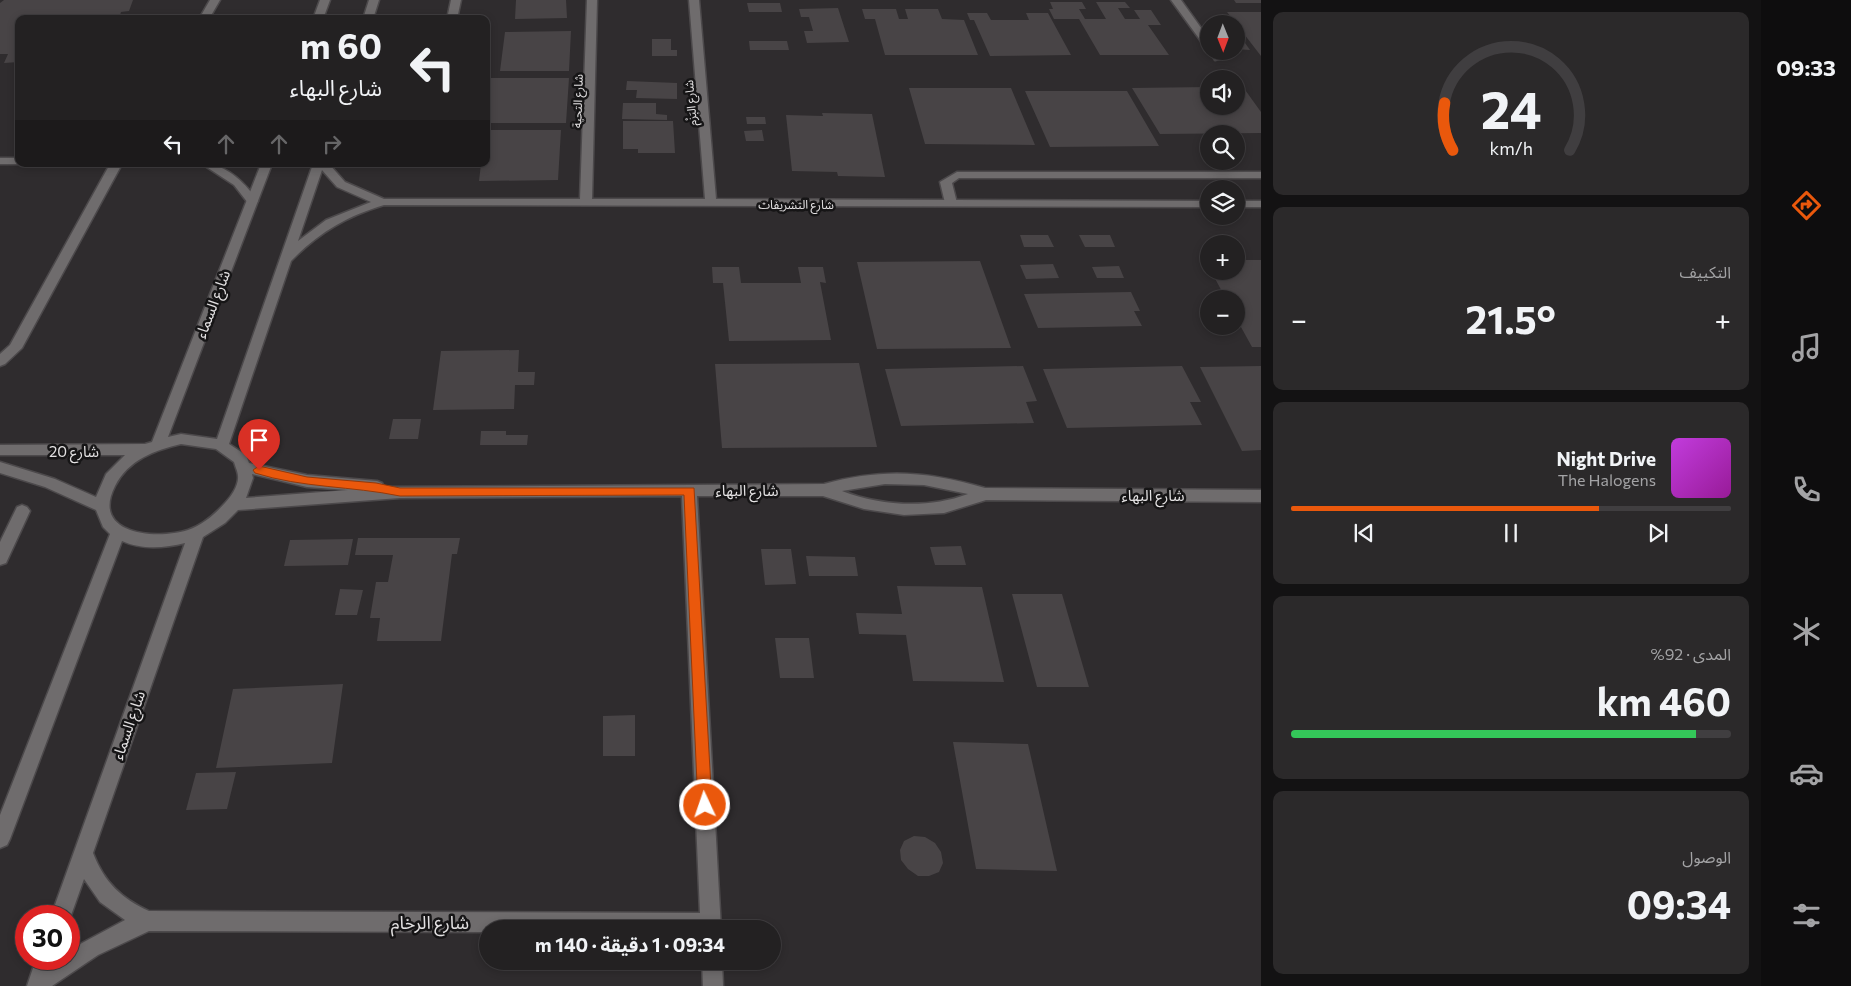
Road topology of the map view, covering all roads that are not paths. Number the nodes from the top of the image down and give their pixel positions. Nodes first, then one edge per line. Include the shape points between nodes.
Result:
1 (215, 0) edge
2 (324, 0) edge
3 (374, 0) edge
4 (456, 0) edge
5 (592, 0) edge
6 (694, 0) edge
7 (1176, 0) edge
8 (206, 15) edge
9 (319, 15) edge
10 (369, 15) edge
11 (453, 15) edge
12 (1200, 33) edge
13 (0, 161) edge
14 (15, 161) edge
15 (114, 167) edge
16 (213, 167) edge
17 (265, 167) edge
18 (317, 167) edge
19 (326, 167) edge
20 (1261, 175) edge
21 (252, 201) junction
22 (384, 202) junction
23 (586, 203) junction
24 (711, 204) junction
25 (951, 204) junction
26 (1200, 204) edge
27 (1245, 204) edge
28 (1261, 204) edge
29 (285, 260) junction
30 (0, 361) edge
31 (222, 444) junction
32 (153, 446) junction
33 (0, 450) edge
34 (0, 467) edge
35 (244, 467) junction
36 (824, 490) junction
37 (690, 491) junction
38 (400, 492) junction
39 (985, 494) junction
40 (1261, 496) edge
41 (236, 504) junction
42 (102, 506) junction
43 (22, 511) dead end
44 (118, 532) junction
45 (196, 534) junction
46 (0, 559) edge
47 (0, 839) edge
48 (83, 852) junction
49 (65, 905) edge
50 (710, 920) edge
51 (149, 921) junction
52 (479, 924) edge
53 (42, 970) edge
54 (712, 970) edge
55 (37, 986) edge
56 (713, 986) edge

1 - 8 street
2 - 9 street
3 - 10 street
4 - 11 street
5 - 23 street, شارع التحية
6 - 24 street, شارع البَزْم
7 - 12 street
13 - 14 street
15 - 30 street via 14,348
16 - 21 street via 238,183
17 - 21 street, شارع السماء
18 - 29 street
19 - 22 street, شارع التشريفات via 332,179 346,189
20 - 25 street via 957,175 946,182
21 - 32 street, شارع السماء
22 - 23 street, شارع التشريفات
22 - 29 street, شارع التشريفات via 329,222
23 - 24 street, شارع التشريفات
24 - 25 street, شارع التشريفات
25 - 26 street, شارع التشريفات
27 - 28 street
29 - 31 street
31 - 32 street via 202,439 181,439
31 - 35 street via 232,450
32 - 33 street, شارع 20 via 59,451
32 - 42 street via 133,457 110,480
34 - 42 street, شارع 20 via 50,483
35 - 38 street, شارع البهاء via 307,481
35 - 41 street via 244,488
36 - 37 street, شارع البهاء
36 - 39 street, شارع البهاء via 874,478 902,477 957,485
36 - 39 street, شارع البهاء via 869,506 894,510 943,508 966,503
37 - 38 street, شارع البهاء
37 - 50 street
38 - 41 street, شارع البهاء
39 - 40 street, شارع البهاء
41 - 45 street via 219,521
42 - 44 street via 110,525
43 - 46 street
44 - 45 street via 154,542
44 - 47 street
45 - 48 street, شارع السماء
48 - 49 street, شارع السماء
48 - 51 street, شارع الرخام via 90,875 105,894 125,911
51 - 52 street, شارع الرخام
51 - 55 street, شارع الرخام via 93,945
53 - 55 street
54 - 56 street

